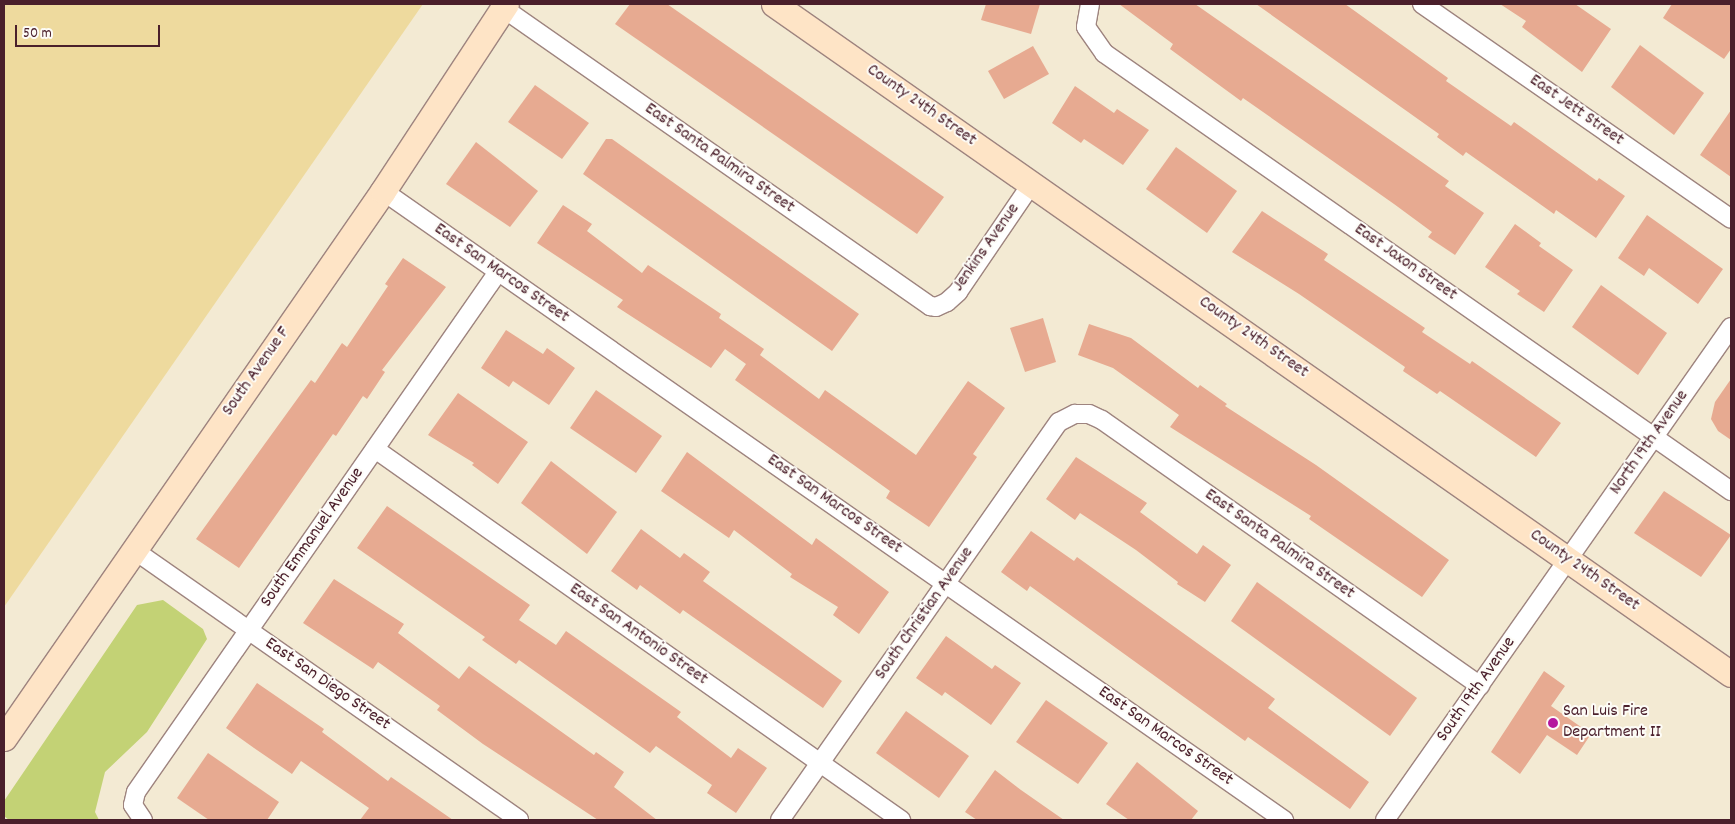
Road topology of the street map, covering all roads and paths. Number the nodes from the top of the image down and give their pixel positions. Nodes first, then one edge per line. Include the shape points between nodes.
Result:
1 (774, 4) edge
2 (1090, 4) edge
3 (1422, 4) edge
4 (505, 6) edge
5 (1032, 184) junction
6 (383, 191) junction
7 (1731, 219) edge
8 (498, 272) junction
9 (936, 307) joint
10 (1731, 327) edge
11 (1075, 414) joint
12 (1654, 436) junction
13 (375, 449) junction
14 (1731, 491) edge
15 (134, 550) junction
16 (1568, 560) junction
17 (946, 583) junction
18 (249, 630) junction
19 (1731, 674) edge
20 (1480, 686) junction
21 (4, 738) edge
22 (820, 763) junction
23 (143, 820) edge
24 (519, 820) edge
25 (780, 820) edge
26 (901, 820) edge
27 (1284, 820) edge
28 (1385, 820) edge

1 - 5 street, County 24th Street
2 - 12 street, East Jaxon Street via 1086,27 1104,53
3 - 7 street, East Jett Street
4 - 6 street, South Avenue F
4 - 9 street, East Santa Palmira Street via 930,306
5 - 9 street, Jenkins Avenue via 958,292
5 - 16 street, County 24th Street
6 - 8 street, East San Marcos Street
6 - 15 street, South Avenue F
8 - 13 street, South Emmanuel Avenue
8 - 17 street, East San Marcos Street
10 - 12 street, North 19th Avenue
11 - 17 street, South Christian Avenue via 1059,422
11 - 20 street, East Santa Palmira Street via 1090,414 1102,420
12 - 14 street, East Jaxon Street
12 - 16 street, North 19th Avenue
13 - 18 street, South Emmanuel Avenue
13 - 22 street, East San Antonio Street
15 - 18 street, East San Diego Street
15 - 21 street, South Avenue F
16 - 19 street, County 24th Street
16 - 20 street, South 19th Avenue
17 - 22 street, South Christian Avenue
17 - 27 street, East San Marcos Street
18 - 23 street, South Emmanuel Avenue via 136,792 132,805
18 - 24 street, East San Diego Street
20 - 28 street, South 19th Avenue
22 - 25 street, South Christian Avenue
22 - 26 street, East San Antonio Street

